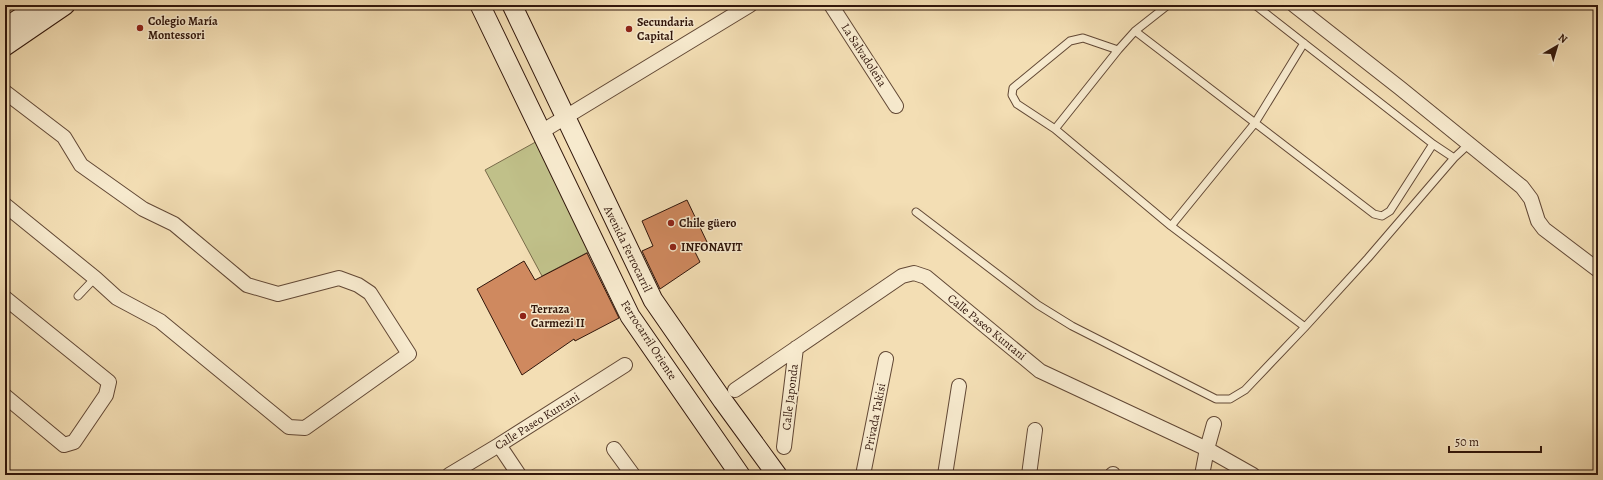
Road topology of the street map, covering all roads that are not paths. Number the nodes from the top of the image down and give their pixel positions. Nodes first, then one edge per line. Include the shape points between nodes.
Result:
1 (40, 5) edge
2 (66, 5) edge
3 (480, 5) edge
4 (512, 5) edge
5 (750, 5) edge
6 (831, 5) edge
7 (1168, 5) edge
8 (1255, 5) edge
9 (1294, 5) edge
10 (5, 28) edge
11 (1135, 31) junction
12 (1304, 43) junction
13 (5, 46) edge
14 (1118, 50) junction
15 (5, 92) edge
16 (896, 106) dead end
17 (566, 118) junction
18 (1255, 123) junction
19 (1055, 129) junction
20 (541, 132) junction
21 (1433, 144) junction
22 (1470, 144) junction
23 (1454, 158) junction
24 (5, 205) edge
25 (916, 212) dead end
26 (612, 214) junction
27 (586, 224) junction
28 (1171, 226) junction
29 (1598, 270) edge
30 (95, 278) junction
31 (78, 296) dead end
32 (5, 298) edge
33 (1305, 327) junction
34 (678, 336) junction
35 (796, 348) junction
36 (654, 350) junction
37 (886, 359) dead end
38 (625, 365) dead end
39 (959, 386) dead end
40 (735, 390) dead end
41 (5, 396) edge
42 (1214, 424) dead end
43 (1036, 430) dead end
44 (499, 445) junction
45 (784, 447) dead end
46 (1207, 448) junction
47 (614, 450) dead end
48 (449, 475) edge
49 (519, 475) edge
50 (633, 475) edge
51 (740, 475) edge
52 (777, 475) edge
53 (863, 475) edge
54 (945, 475) edge
55 (1029, 475) edge
56 (1202, 475) edge
57 (1253, 475) edge

1 - 10 main road
2 - 13 main road
3 - 20 main road, Ferrocarril Oriente
4 - 17 main road, Avenida Ferrocarril
5 - 17 street
6 - 16 street, La Salvadoleña
7 - 11 lane
8 - 12 lane
9 - 22 street
11 - 14 lane
11 - 18 lane
12 - 18 lane
12 - 21 lane
14 - 19 lane
14 - 19 lane via 1083,38 1070,41 1013,88 1012,95 1017,104
15 - 30 street via 64,137 81,165 143,208 174,224 247,285 278,294 339,278 358,285 370,293 409,354 305,428 289,427 160,321 117,298
17 - 20 street
17 - 26 main road, Avenida Ferrocarril
18 - 21 lane via 1374,214 1382,216 1390,211
18 - 28 lane
19 - 28 lane
20 - 27 main road, Ferrocarril Oriente
21 - 23 lane
22 - 23 lane
22 - 29 street via 1522,187 1531,199 1538,221 1544,229
23 - 33 lane
24 - 30 street
25 - 33 lane via 1038,305 1067,323 1216,399 1230,399 1245,390
26 - 27 main road
26 - 34 main road, Avenida Ferrocarril via 653,300
27 - 36 main road, Ferrocarril Oriente via 630,316
28 - 33 lane
30 - 31 lane
32 - 41 street via 109,382 106,395 74,442 64,445
34 - 36 main road
34 - 52 main road, Avenida Ferrocarril
35 - 40 street, Calle Paseo Kuntani
35 - 45 street, Calle Japonda
35 - 46 street, Calle Paseo Kuntani via 902,276 914,273 926,277 1040,371
36 - 51 main road, Ferrocarril Oriente
37 - 53 street, Privada Takisi
38 - 44 street, Calle Paseo Kuntani
39 - 54 street
42 - 46 street
43 - 55 street
44 - 48 street, Calle Paseo Kuntani
44 - 49 street
46 - 56 street
46 - 57 street, Calle Paseo Kuntani
47 - 50 street

